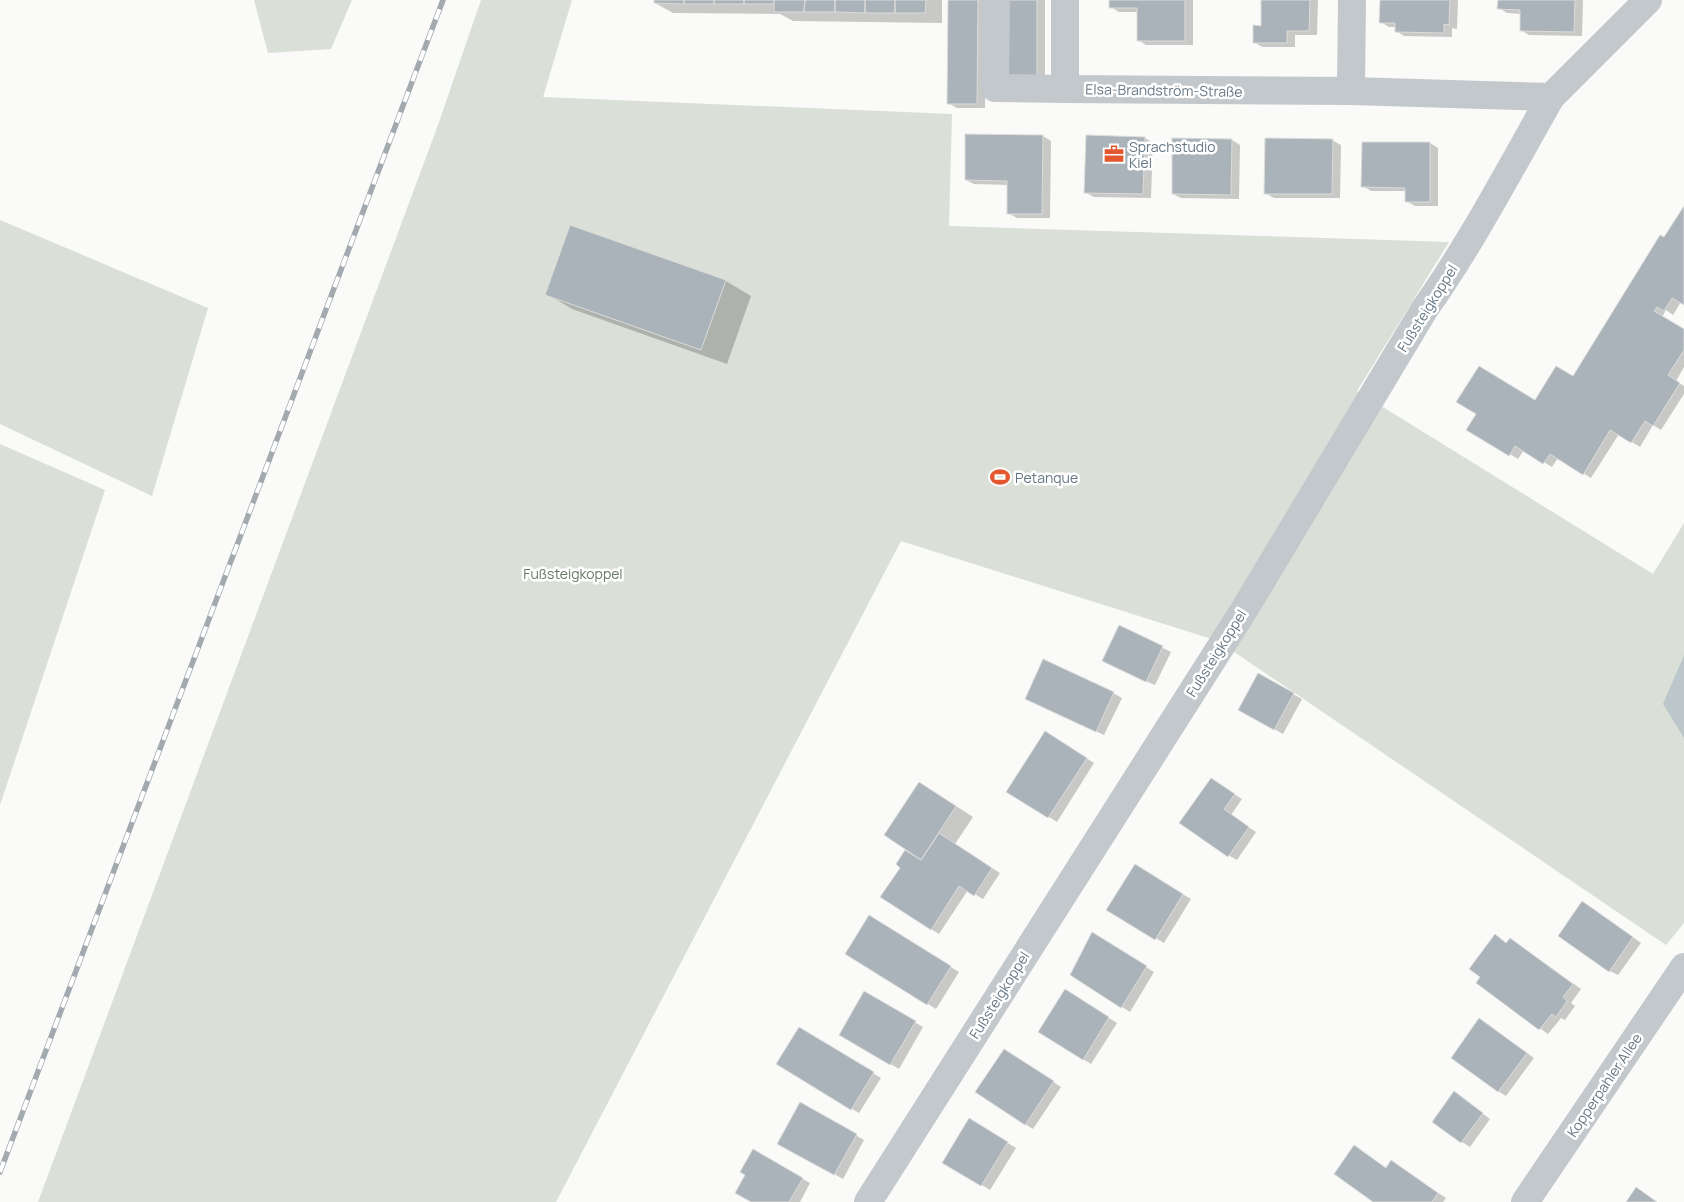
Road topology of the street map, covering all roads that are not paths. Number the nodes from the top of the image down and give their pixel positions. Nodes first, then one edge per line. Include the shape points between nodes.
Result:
1 (996, 0) edge
2 (1065, 0) edge
3 (1352, 0) edge
4 (1648, 0) edge
5 (1065, 89) junction
6 (1351, 91) junction
7 (1551, 97) junction
8 (1684, 968) edge
9 (868, 1202) edge
10 (1525, 1202) edge

1 - 5 street via 995,88
2 - 5 street, Elsa-Brandström-Straße
3 - 6 street
4 - 7 street
5 - 6 street, Elsa-Brandström-Straße
6 - 7 street, Elsa-Brandström-Straße
7 - 9 street, Fußsteigkoppel via 1474,232 1244,610
8 - 10 street, Kopperpahler Allee

